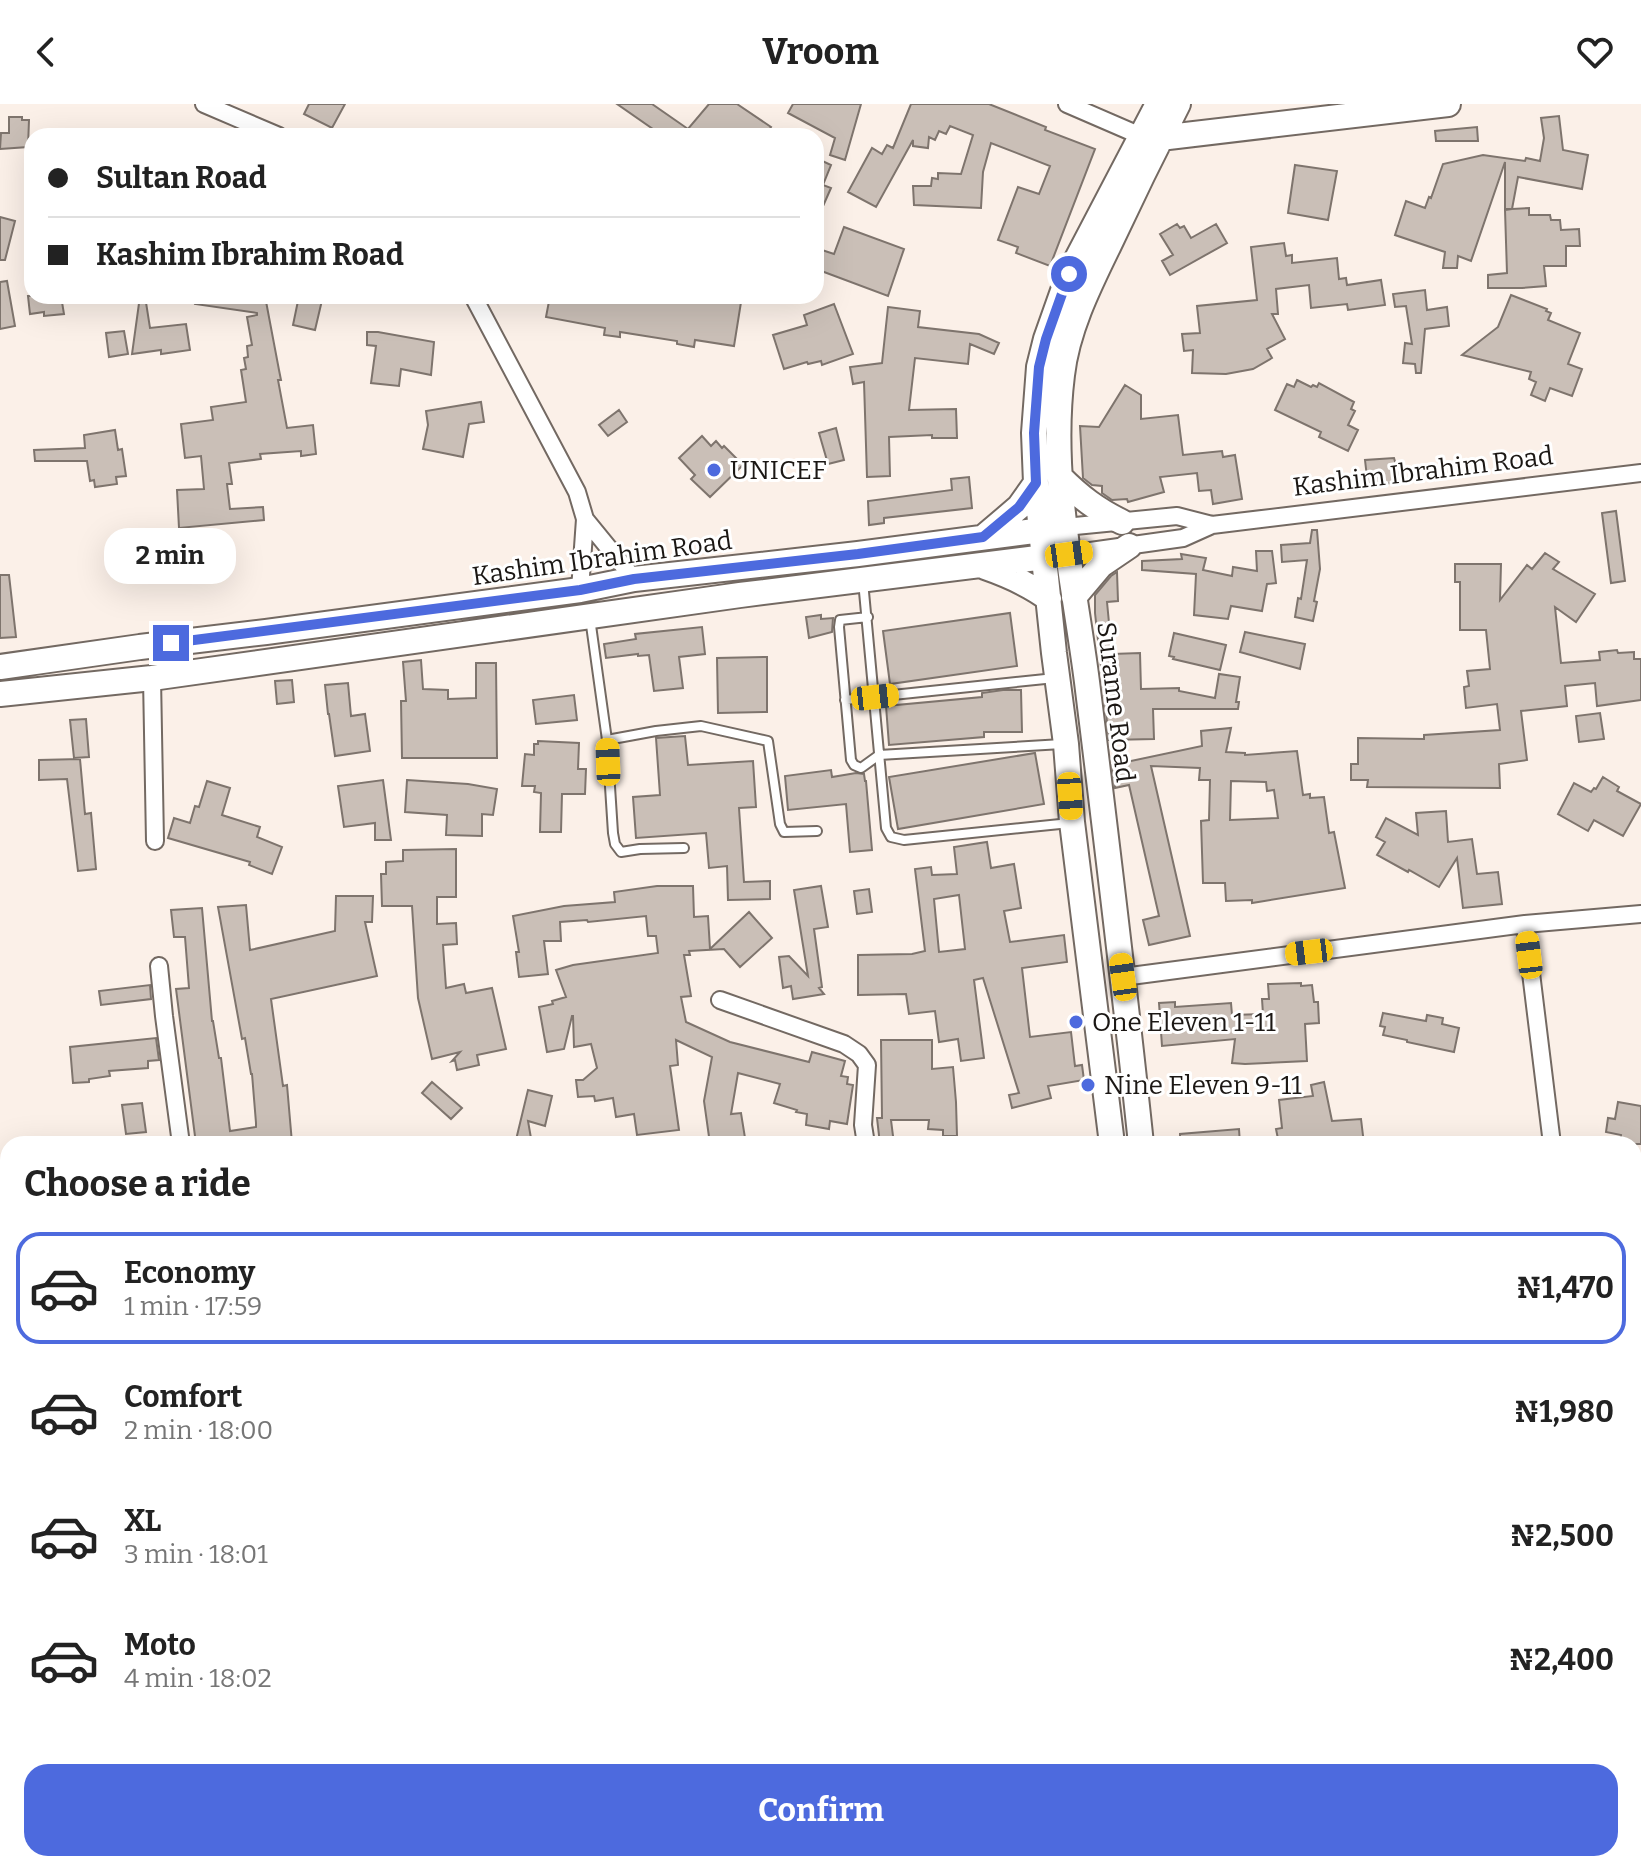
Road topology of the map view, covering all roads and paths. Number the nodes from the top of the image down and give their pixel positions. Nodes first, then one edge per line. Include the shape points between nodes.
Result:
1 (204, 104) edge
2 (1067, 104) edge
3 (1158, 104) edge
4 (1178, 104) edge
5 (1448, 104) edge
6 (260, 128) edge
7 (1150, 137) junction
8 (477, 304) edge
9 (1641, 473) edge
10 (1060, 477) junction
11 (1036, 483) junction
12 (585, 519) junction
13 (1212, 525) junction
14 (1054, 528) junction
15 (1126, 534) junction
16 (983, 537) junction
17 (1057, 556) junction
18 (979, 565) junction
19 (634, 579) junction
20 (863, 580) junction
21 (580, 590) junction
22 (1074, 597) junction
23 (1049, 599) junction
24 (590, 617) junction
25 (868, 617) junction
26 (266, 632) junction
27 (271, 662) junction
28 (0, 667) edge
29 (1058, 677) junction
30 (152, 678) junction
31 (0, 694) edge
32 (875, 697) junction
33 (845, 700) junction
34 (607, 740) junction
35 (1066, 744) junction
36 (879, 755) junction
37 (1072, 822) junction
38 (817, 831) dead end
39 (155, 841) dead end
40 (684, 848) dead end
41 (1641, 914) edge
42 (1525, 924) junction
43 (159, 966) dead end
44 (1123, 977) junction
45 (720, 1000) dead end
46 (180, 1136) edge
47 (865, 1136) edge
48 (1111, 1136) edge
49 (1140, 1136) edge
50 (1551, 1136) edge

1 - 6 street
2 - 7 street
3 - 7 street
4 - 7 street
5 - 7 street
7 - 10 street via 1069,343 1062,375
7 - 11 street via 1069,274 1046,339 1034,433
8 - 12 street via 577,492
9 - 13 street, Kashim Ibrahim Road
10 - 14 street
10 - 15 street
11 - 14 street
11 - 16 street via 1019,507
12 - 19 street
12 - 21 street
13 - 15 street, Kashim Ibrahim Road via 1183,538
13 - 15 street, Kashim Ibrahim Road via 1177,516
14 - 15 street, Kashim Ibrahim Road
14 - 16 street, Kashim Ibrahim Road
14 - 17 street
15 - 17 street, Kashim Ibrahim Road
15 - 22 street
16 - 19 street, Kashim Ibrahim Road
17 - 18 street, Kashim Ibrahim Road
17 - 22 street, Surame Road
17 - 23 street
18 - 20 street, Kashim Ibrahim Road
18 - 23 street via 1017,578
19 - 21 street, Kashim Ibrahim Road
20 - 24 street, Kashim Ibrahim Road
20 - 25 lane
21 - 26 street, Kashim Ibrahim Road
22 - 44 street, Surame Road
23 - 29 street
24 - 27 street, Kashim Ibrahim Road
24 - 34 lane
25 - 32 lane
25 - 33 lane via 840,620
26 - 27 street
26 - 28 street, Kashim Ibrahim Road
27 - 30 street, Kashim Ibrahim Road
29 - 32 lane
29 - 35 street
30 - 31 street, Kashim Ibrahim Road
30 - 39 street
32 - 33 lane
32 - 36 lane
33 - 36 lane via 854,765 861,768
34 - 38 lane via 701,726 768,741 784,832
34 - 40 lane via 615,844 621,852
35 - 36 lane
35 - 37 street
36 - 37 lane via 891,837 904,840
37 - 48 street
41 - 42 street
42 - 44 street
42 - 50 street
43 - 46 street
44 - 49 street, Surame Road
45 - 47 street via 859,1054 867,1065

